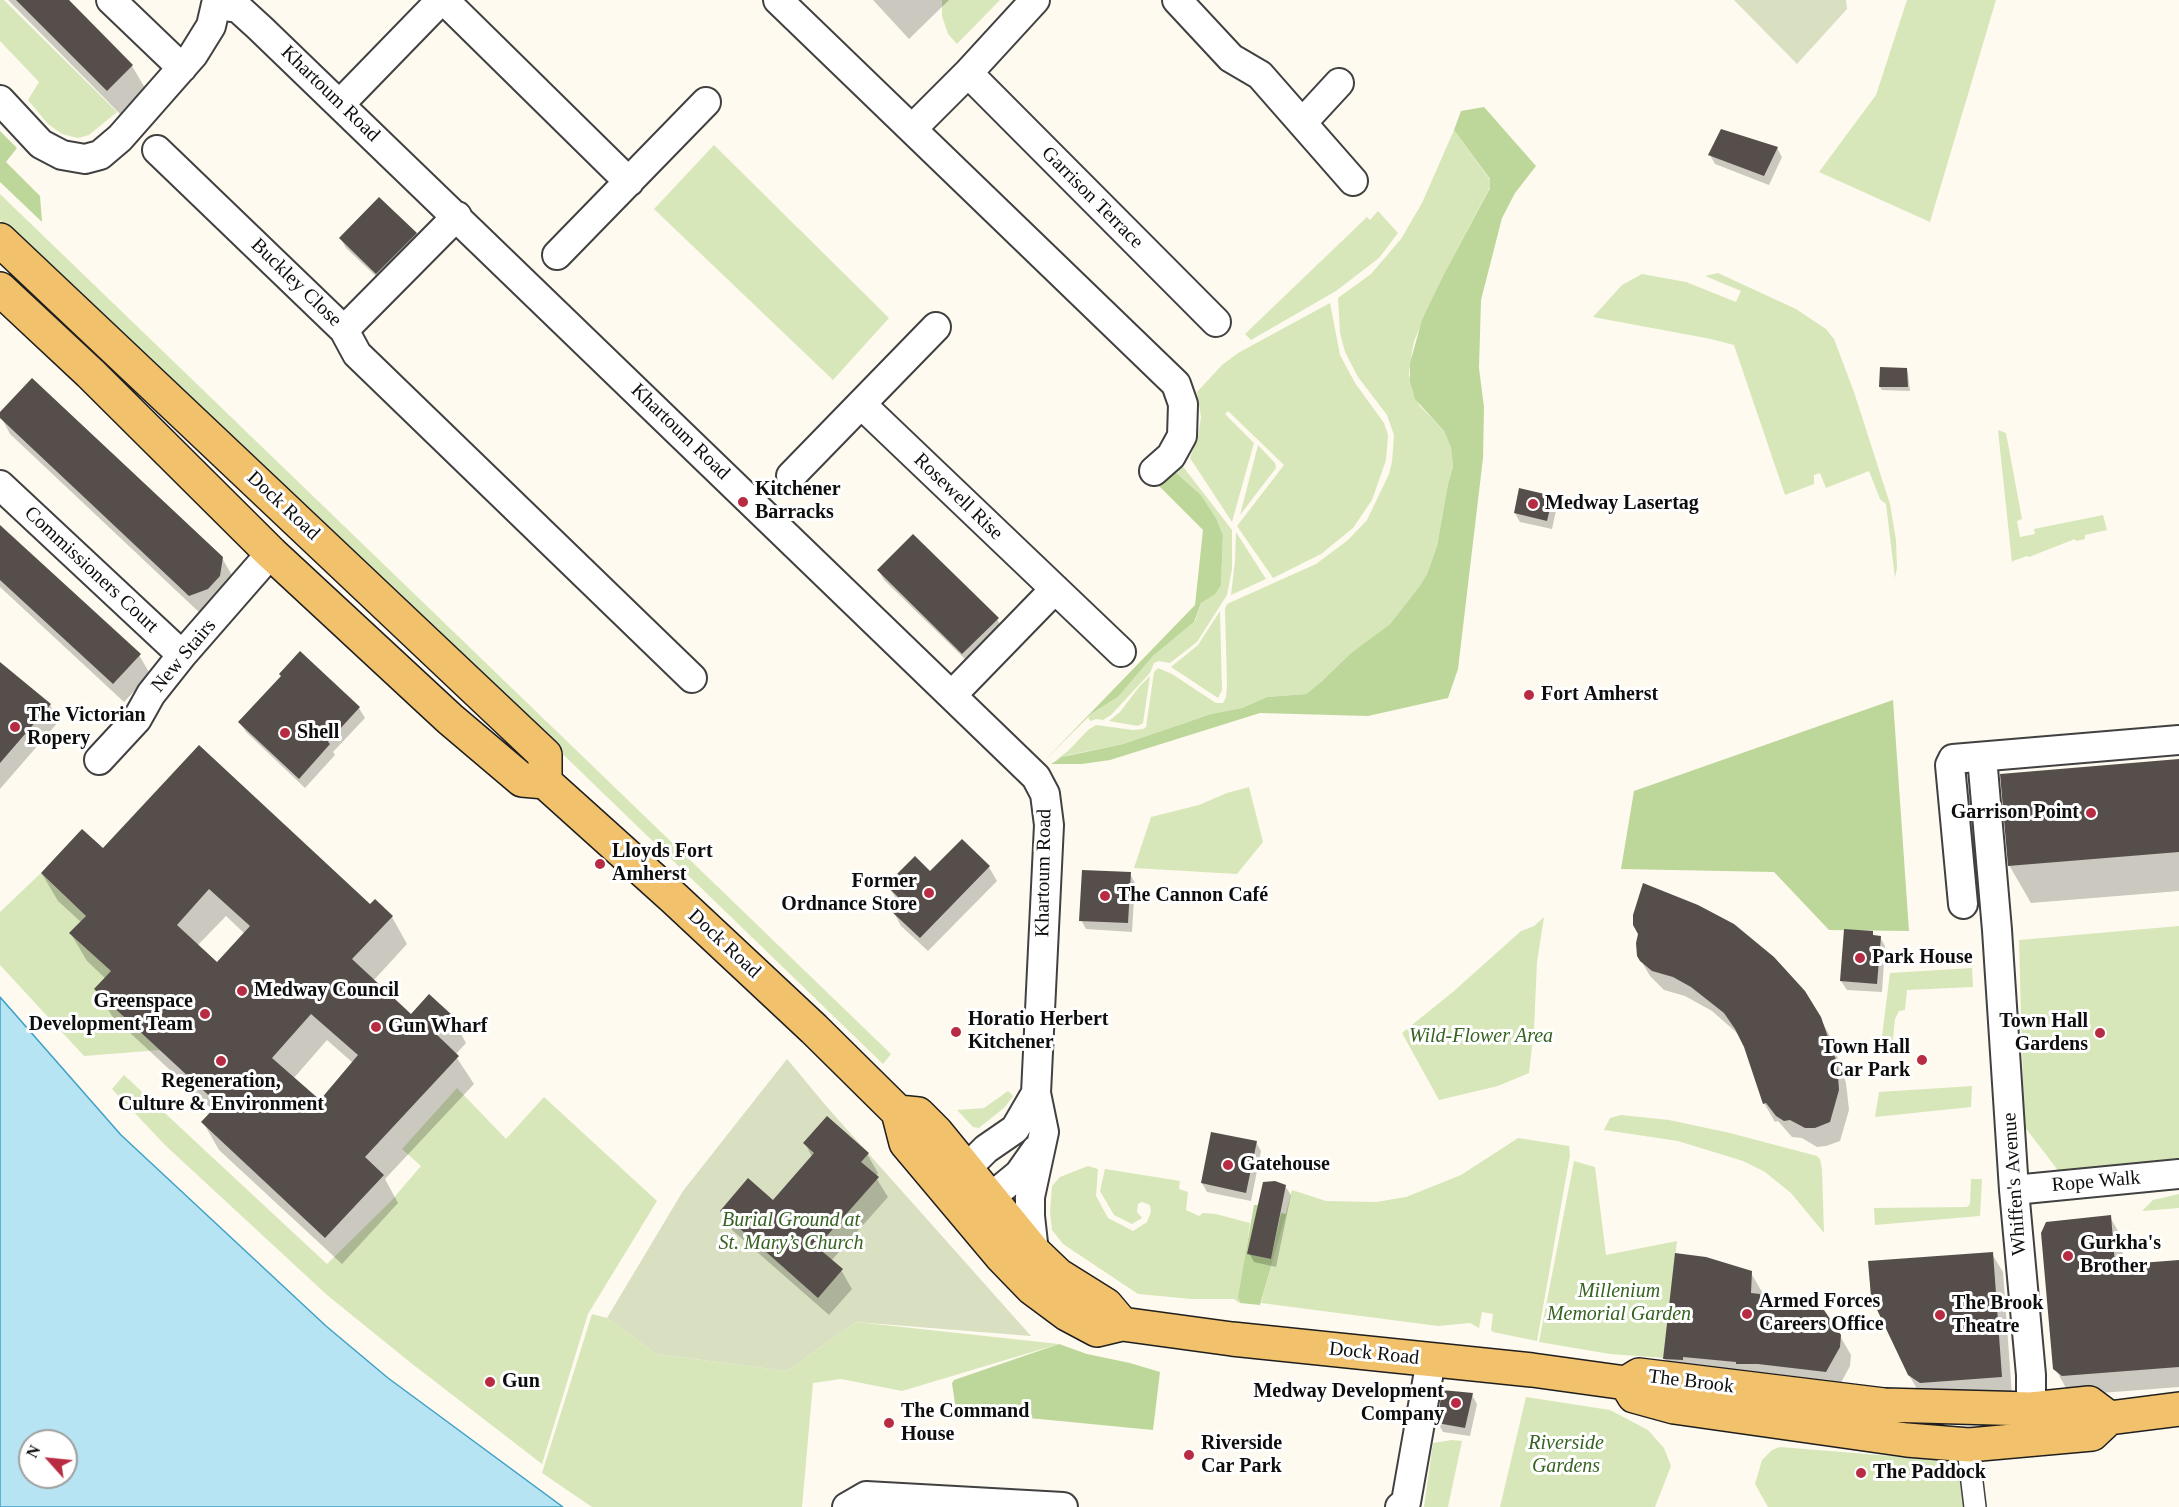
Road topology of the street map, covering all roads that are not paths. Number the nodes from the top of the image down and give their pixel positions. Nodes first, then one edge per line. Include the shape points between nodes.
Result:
1 (111, 0) edge
2 (443, 0) edge
3 (778, 0) edge
4 (1035, 0) edge
5 (1178, 0) edge
6 (216, 3) edge
7 (182, 68) junction
8 (968, 73) junction
9 (1339, 83) dead end
10 (0, 100) edge
11 (706, 102) dead end
12 (340, 104) junction
13 (1303, 122) junction
14 (912, 129) junction
15 (157, 150) dead end
16 (1353, 181) dead end
17 (629, 182) junction
18 (457, 216) junction
19 (0, 240) edge
20 (557, 255) dead end
21 (0, 289) edge
22 (1216, 322) dead end
23 (936, 327) dead end
24 (344, 330) junction
25 (861, 404) junction
26 (1154, 471) dead end
27 (791, 476) dead end
28 (0, 485) edge
29 (302, 523) junction
30 (271, 554) junction
31 (1055, 589) junction
32 (418, 635) junction
33 (1121, 652) dead end
34 (182, 655) junction
35 (391, 665) junction
36 (692, 678) dead end
37 (952, 695) junction
38 (2179, 740) edge
39 (1982, 757) junction
40 (99, 760) dead end
41 (545, 782) junction
42 (1963, 904) dead end
43 (1036, 1093) junction
44 (898, 1112) junction
45 (1044, 1132) junction
46 (966, 1169) junction
47 (2179, 1174) edge
48 (2014, 1190) junction
49 (991, 1197) junction
50 (955, 1199) junction
51 (1034, 1252) junction
52 (1122, 1324) junction
53 (1431, 1360) junction
54 (1626, 1383) joint
55 (2179, 1409) edge
56 (2031, 1424) junction
57 (1969, 1457) dead end
58 (847, 1507) edge
59 (1063, 1507) edge
60 (1400, 1507) edge
61 (1975, 1507) edge

1 - 7 street
2 - 12 street
2 - 17 street
3 - 14 street
4 - 8 street
5 - 13 street via 1231,58 1260,75
6 - 7 street via 207,35
6 - 12 street, Khartoum Road via 244,12
7 - 10 street via 120,138 100,155 85,159 62,155 41,144
8 - 14 street
8 - 22 street, Garrison Terrace
9 - 13 street
11 - 17 street
12 - 18 street, Khartoum Road
13 - 16 street
14 - 26 street via 1176,384 1184,412 1182,436 1171,456
15 - 24 street, Buckley Close
17 - 20 street
18 - 24 street, Buckley Close
18 - 37 street, Khartoum Road
19 - 29 main road, Dock Road
21 - 30 main road, Dock Road
23 - 25 street
24 - 36 street via 357,354
25 - 27 street
25 - 31 street, Rosewell Rise
28 - 34 street, Commissioners Court
29 - 30 main road
29 - 32 main road, Dock Road
30 - 34 street, New Stairs
30 - 35 main road, Dock Road
31 - 33 street, Rosewell Rise
31 - 37 street
32 - 35 main road
32 - 41 main road, Dock Road via 545,755
34 - 40 street, New Stairs via 151,694 140,715
35 - 41 main road, Dock Road via 522,780
37 - 43 street, Khartoum Road via 1036,777 1045,794 1049,825
38 - 39 street
39 - 42 street via 1951,762
39 - 48 street, Whiffen's Avenue
41 - 44 main road, Dock Road via 734,953
43 - 45 street, Khartoum Road
43 - 46 street, Khartoum Road via 1015,1130 986,1149
44 - 46 main road, Dock Road via 918,1114
44 - 50 main road, Dock Road via 906,1143
45 - 49 street via 1034,1155 1019,1174
45 - 51 street, Khartoum Road via 1030,1197
46 - 49 main road, Dock Road
46 - 50 street, Khartoum Road
47 - 48 street, Rope Walk
48 - 56 street, Whiffen's Avenue via 2031,1375
49 - 50 street
49 - 51 main road, Dock Road
50 - 52 main road, Dock Road via 1037,1293 1097,1330
51 - 52 main road, Dock Road via 1058,1275 1106,1305
52 - 53 main road, Dock Road
53 - 54 main road, Dock Road
53 - 60 street via 1406,1502
54 - 56 main road, The Brook via 1639,1376
55 - 56 main road, The Brook via 2109,1418 2089,1403
57 - 61 street
58 - 59 street via 866,1496

